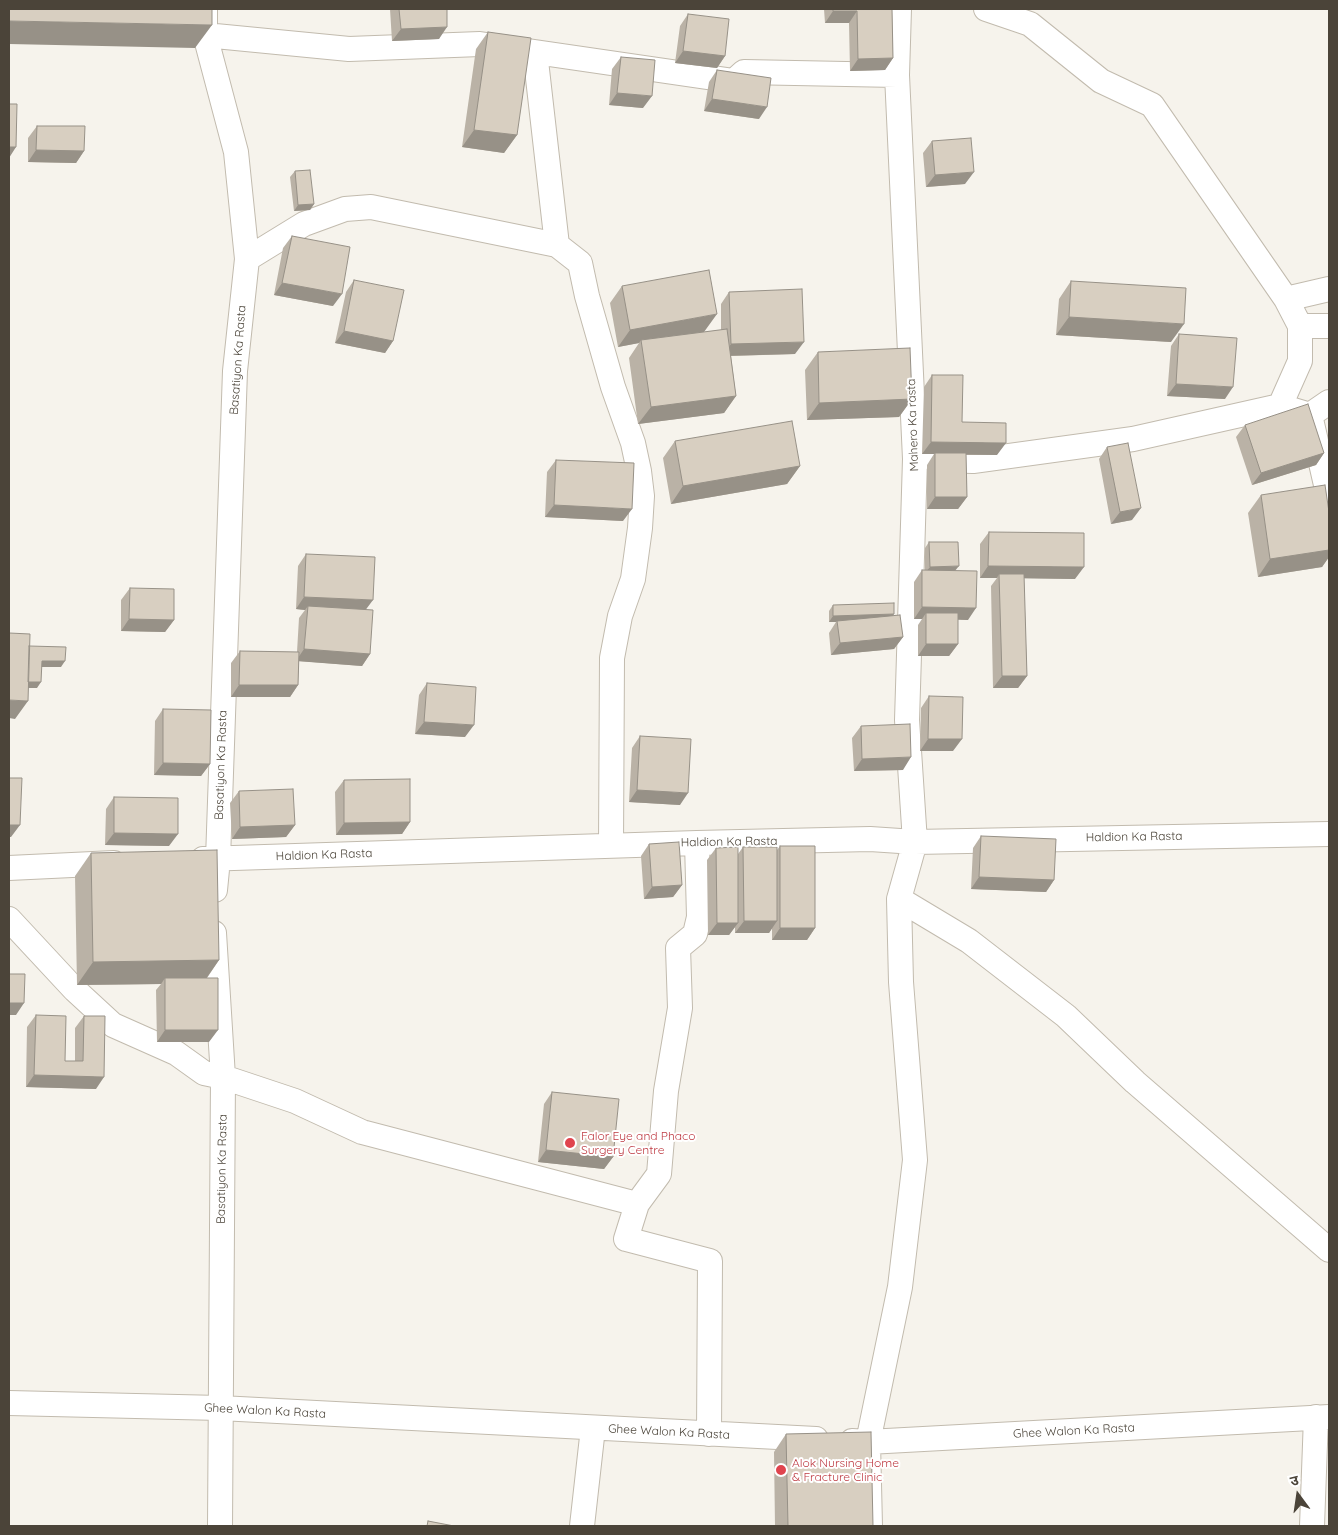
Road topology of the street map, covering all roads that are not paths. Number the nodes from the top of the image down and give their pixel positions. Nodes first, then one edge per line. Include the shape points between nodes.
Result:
1 (205, 9) edge
2 (899, 9) edge
3 (986, 9) edge
4 (205, 35) junction
5 (535, 52) junction
6 (896, 75) junction
7 (557, 245) junction
8 (247, 260) junction
9 (1329, 289) edge
10 (1286, 299) junction
11 (1300, 326) junction
12 (1329, 326) edge
13 (1329, 402) edge
14 (1280, 406) junction
15 (1310, 415) junction
16 (916, 459) junction
17 (1329, 498) edge
18 (1329, 834) edge
19 (915, 842) junction
20 (698, 843) junction
21 (611, 845) junction
22 (218, 858) junction
23 (178, 860) edge
24 (138, 862) edge
25 (9, 868) edge
26 (899, 899) junction
27 (9, 919) edge
28 (223, 1077) junction
29 (637, 1204) junction
30 (1329, 1250) edge
31 (9, 1403) edge
32 (220, 1408) junction
33 (1323, 1417) edge
34 (593, 1428) junction
35 (709, 1434) junction
36 (868, 1442) junction
37 (220, 1526) edge
38 (582, 1526) edge
39 (870, 1526) edge
40 (1312, 1526) edge

1 - 4 street, Basatiyon Ka Rasta
2 - 6 street, Mahero Ka rasta
3 - 10 street via 1030,24 1100,82 1152,105
4 - 5 street via 349,49 480,44
4 - 8 street, Basatiyon Ka Rasta via 236,152
5 - 6 street via 734,81 744,72
5 - 7 street
6 - 16 street, Mahero Ka rasta
7 - 8 street via 370,207 345,209 304,224
7 - 21 street via 580,263 613,387 640,471 640,528 632,579 620,616 612,658
8 - 22 street, Basatiyon Ka Rasta via 235,371
9 - 10 street
10 - 11 street
11 - 12 street
11 - 14 street via 1300,361
13 - 15 street
14 - 15 street
14 - 16 street via 1134,439 973,461
15 - 17 street
16 - 19 street, Mahero Ka rasta via 907,720
18 - 19 street, Haldion Ka Rasta
19 - 20 street, Haldion Ka Rasta via 870,839
19 - 26 street, Mahero Ka rasta
20 - 21 street, Haldion Ka Rasta
20 - 29 street via 699,917 695,934 678,948 680,1008 666,1091 659,1174
21 - 22 street, Haldion Ka Rasta
22 - 23 street, Haldion Ka Rasta
22 - 28 street, Basatiyon Ka Rasta via 213,909
24 - 25 street
26 - 30 street via 969,941 1066,1016 1135,1082
26 - 36 street, Mahero Ka rasta via 901,982 914,1160 900,1287
27 - 28 street via 75,990 113,1025 176,1053 204,1073
28 - 29 street via 295,1101 362,1132
28 - 32 street, Basatiyon Ka Rasta
29 - 35 street via 626,1239 710,1261
31 - 32 street, Ghee Walon Ka Rasta
32 - 34 street, Ghee Walon Ka Rasta
32 - 37 street, Basatiyon Ka Rasta
33 - 36 street, Ghee Walon Ka Rasta
33 - 40 street
34 - 35 street, Ghee Walon Ka Rasta
34 - 38 street
35 - 36 street, Ghee Walon Ka Rasta
36 - 39 street, Mahero Ka rasta

